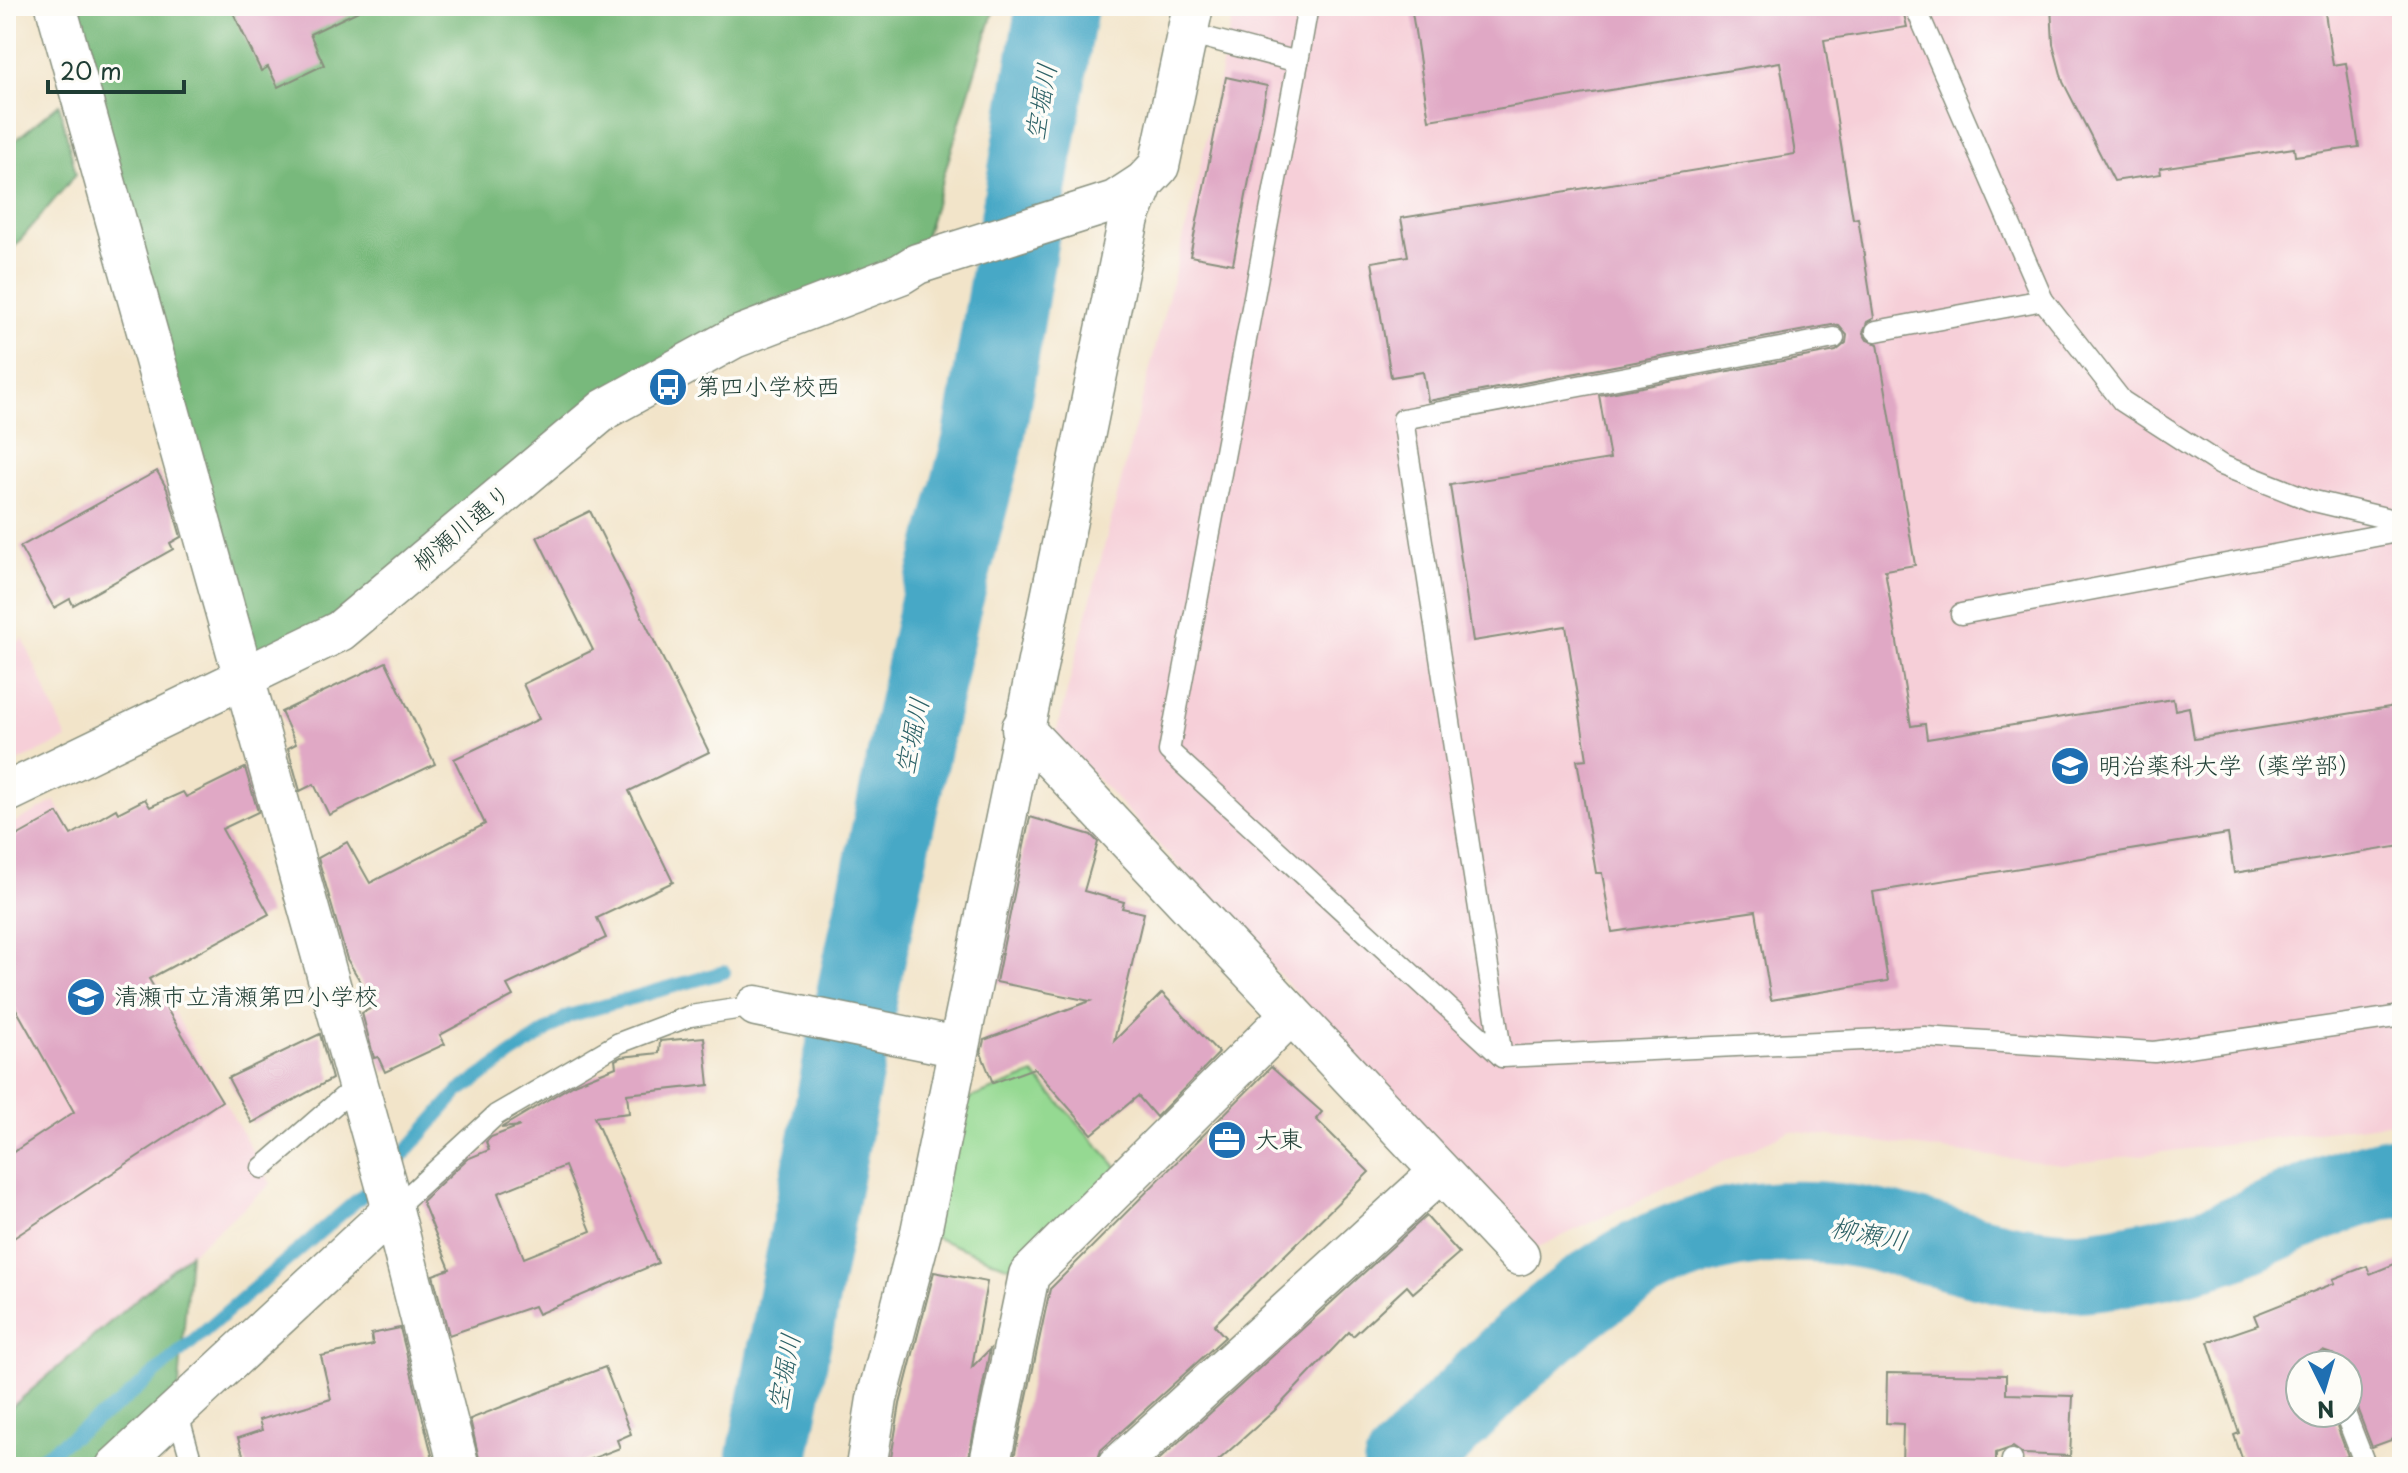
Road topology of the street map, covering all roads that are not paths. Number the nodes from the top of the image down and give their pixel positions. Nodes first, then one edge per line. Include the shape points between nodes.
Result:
1 (56, 6) edge
2 (1308, 6) edge
3 (1915, 6) edge
4 (1190, 20) edge
5 (1298, 62) junction
6 (1130, 192) junction
7 (2043, 300) junction
8 (1876, 331) dead end
9 (1834, 338) dead end
10 (2402, 522) edge
11 (2402, 531) edge
12 (1961, 614) dead end
13 (242, 677) junction
14 (1022, 728) junction
15 (6, 793) edge
16 (756, 1006) joint
17 (1291, 1014) junction
18 (2402, 1016) edge
19 (953, 1046) junction
20 (1502, 1057) junction
21 (357, 1085) junction
22 (262, 1168) dead end
23 (1440, 1172) junction
24 (391, 1202) junction
25 (1519, 1255) dead end
26 (177, 1411) junction
27 (2351, 1429) edge
28 (116, 1467) edge
29 (193, 1467) edge
30 (459, 1467) edge
31 (866, 1467) edge
32 (989, 1467) edge
33 (1117, 1467) edge
34 (2366, 1467) edge

1 - 13 street
2 - 5 lane
3 - 7 lane
4 - 5 lane
4 - 6 street via 1159,166
5 - 20 lane via 1169,751
6 - 13 street, 柳瀬川通り via 917,264 734,338 605,409 340,631
6 - 14 street via 1129,218
7 - 8 lane
7 - 10 lane via 2122,401 2221,465 2310,500
9 - 20 lane via 1403,419
11 - 12 lane
13 - 15 street, 柳瀬川通り
13 - 21 street
14 - 17 street
14 - 19 street
16 - 19 street
16 - 24 lane via 690,1016 619,1043 496,1115
17 - 23 street
17 - 32 street via 1029,1275
18 - 20 lane via 2154,1052 1925,1037
19 - 31 street via 921,1232 877,1399
21 - 22 lane
21 - 24 street
23 - 25 street
23 - 33 street
24 - 26 street
24 - 30 street
26 - 28 street
26 - 29 lane
27 - 34 lane

